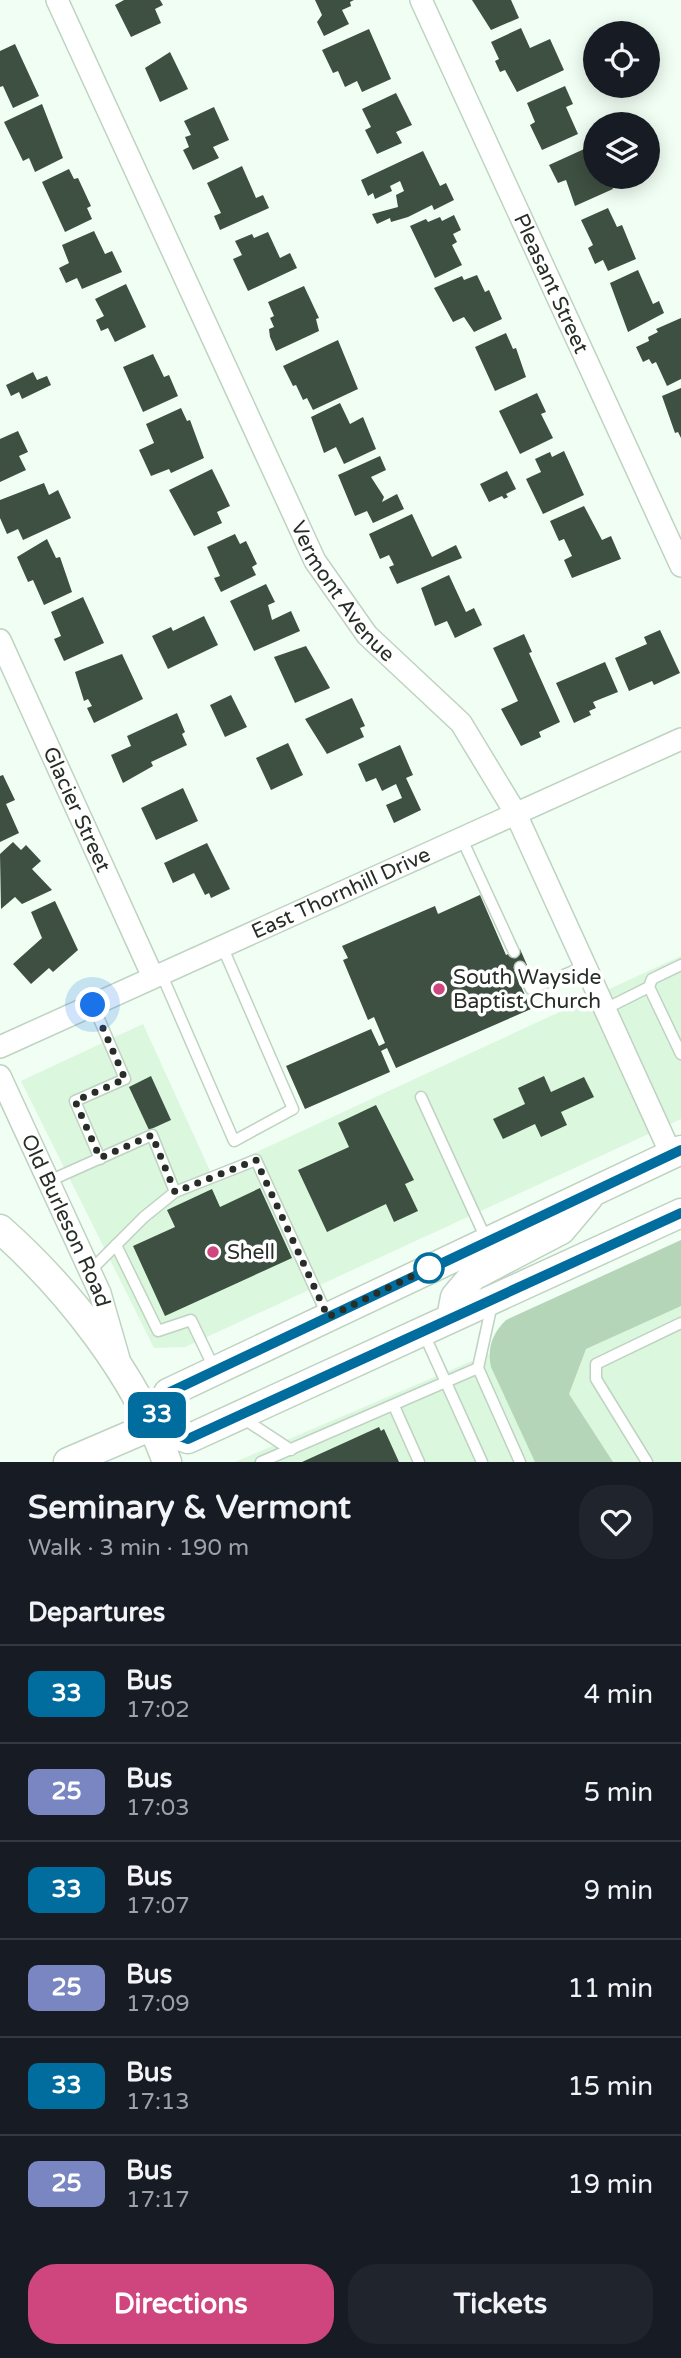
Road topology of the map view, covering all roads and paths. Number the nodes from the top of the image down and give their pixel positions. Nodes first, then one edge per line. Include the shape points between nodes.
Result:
1 (57, 0) edge
2 (421, 0) edge
3 (681, 566) edge
4 (0, 640) edge
5 (681, 739) edge
6 (515, 812) junction
7 (461, 837) junction
8 (222, 946) junction
9 (514, 952) dead end
10 (681, 965) edge
11 (585, 966) junction
12 (520, 967) dead end
13 (157, 975) junction
14 (649, 988) junction
15 (93, 1005) junction
16 (605, 1009) junction
17 (0, 1047) edge
18 (681, 1054) edge
19 (0, 1076) edge
20 (421, 1097) dead end
21 (676, 1152) edge
22 (100, 1158) junction
23 (49, 1181) junction
24 (595, 1191) junction
25 (175, 1192) junction
26 (681, 1213) edge
27 (0, 1229) edge
28 (487, 1241) junction
29 (116, 1244) junction
30 (90, 1271) junction
31 (493, 1299) junction
32 (328, 1317) junction
33 (451, 1318) junction
34 (681, 1323) edge
35 (422, 1331) junction
36 (478, 1368) junction
37 (215, 1370) junction
38 (123, 1371) junction
39 (445, 1383) junction
40 (394, 1406) junction
41 (240, 1416) junction
42 (152, 1426) junction
43 (291, 1450) junction
44 (68, 1462) edge
45 (167, 1462) edge
46 (261, 1462) edge
47 (419, 1462) edge
48 (482, 1462) edge
49 (520, 1462) edge
50 (647, 1462) edge

1 - 6 street, Vermont Avenue via 315,561 367,635 460,723
2 - 3 street, Pleasant Street
4 - 13 street, Glacier Street
5 - 6 street, East Thornhill Drive
6 - 7 street, East Thornhill Drive
6 - 11 street, Vermont Avenue
7 - 8 street, East Thornhill Drive
7 - 9 lane
8 - 13 street, East Thornhill Drive
8 - 13 lane via 293,1109 234,1141
10 - 14 lane via 652,979
11 - 12 lane via 531,989
11 - 16 street, Vermont Avenue
13 - 15 street, East Thornhill Drive
14 - 16 lane
14 - 18 lane
15 - 17 street, East Thornhill Drive
15 - 22 lane via 125,1079 75,1101
16 - 21 street, Vermont Avenue
19 - 23 street, Old Burleson Road
20 - 28 lane
21 - 24 main road
22 - 23 lane
22 - 25 lane via 152,1135
23 - 30 street, Old Burleson Road
24 - 28 main road
24 - 33 main road via 561,1230 473,1276 455,1297
25 - 29 lane
25 - 32 lane via 256,1160
26 - 31 main road
27 - 38 main road via 24,1250
28 - 32 main road
29 - 30 lane
29 - 37 lane via 158,1331 191,1320
30 - 38 street, Old Burleson Road
31 - 33 main road
31 - 36 lane
32 - 37 main road
33 - 35 main road
34 - 50 lane via 596,1364 596,1380
35 - 39 lane
35 - 41 main road
36 - 39 lane
36 - 49 lane
37 - 42 main road via 168,1393
38 - 42 main road
39 - 40 lane
39 - 48 lane
40 - 43 lane
40 - 47 lane
41 - 42 main road via 188,1439
41 - 43 lane
42 - 44 main road
42 - 45 main road
43 - 46 lane

